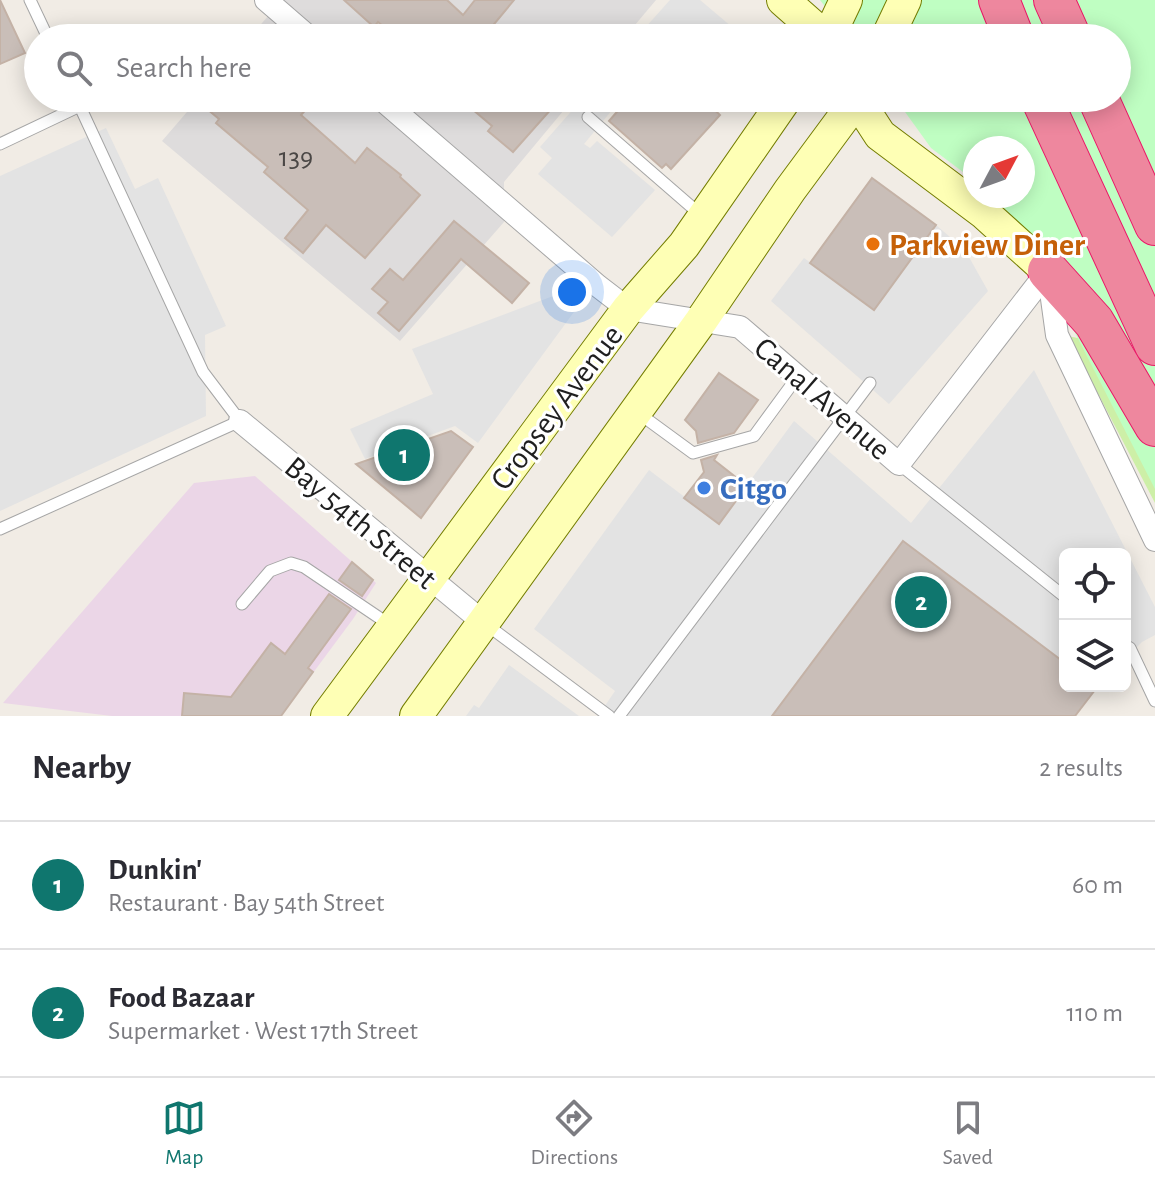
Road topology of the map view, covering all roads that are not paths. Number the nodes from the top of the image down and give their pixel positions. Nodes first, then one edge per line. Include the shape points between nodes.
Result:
1 (30, 0) edge
2 (266, 0) edge
3 (783, 0) edge
4 (846, 0) edge
5 (905, 0) edge
6 (999, 0) edge
7 (1054, 0) edge
8 (41, 24) edge
9 (294, 24) edge
10 (811, 24) edge
11 (834, 24) edge
12 (894, 24) edge
13 (1008, 24) edge
14 (1065, 24) edge
15 (59, 112) edge
16 (83, 112) edge
17 (396, 112) edge
18 (776, 112) edge
19 (847, 112) edge
20 (865, 112) edge
21 (1047, 112) edge
22 (1104, 112) edge
23 (588, 117) dead end
24 (0, 144) edge
25 (704, 217) junction
26 (1155, 225) edge
27 (1048, 271) junction
28 (628, 309) junction
29 (701, 321) junction
30 (1155, 345) edge
31 (798, 375) junction
32 (870, 383) dead end
33 (635, 411) junction
34 (844, 416) junction
35 (240, 421) junction
36 (1155, 426) edge
37 (899, 464) junction
38 (0, 529) edge
39 (1155, 540) edge
40 (429, 579) junction
41 (1059, 592) edge
42 (242, 604) dead end
43 (483, 622) junction
44 (394, 628) junction
45 (1131, 650) edge
46 (1155, 701) edge
47 (327, 716) edge
48 (416, 716) edge
49 (609, 716) edge
50 (619, 716) edge

1 - 8 lane
2 - 9 street
3 - 10 main road
4 - 11 main road
5 - 12 main road
6 - 13 highway
7 - 14 highway
15 - 24 lane
16 - 35 lane via 203,372
17 - 28 street
18 - 25 main road, Cropsey Avenue
19 - 29 main road, Cropsey Avenue
20 - 27 main road via 880,135 984,213
21 - 30 highway
22 - 26 highway
23 - 25 lane
25 - 28 main road, Cropsey Avenue
27 - 36 highway via 1094,322
27 - 37 street
27 - 39 street via 1057,335
28 - 29 street, Canal Avenue
28 - 40 main road, Cropsey Avenue
29 - 31 street, Canal Avenue via 740,327
29 - 33 main road, Cropsey Avenue
31 - 33 lane via 754,436 693,453
31 - 34 street, Canal Avenue
32 - 34 lane
33 - 43 main road, Cropsey Avenue
34 - 37 street, Canal Avenue
34 - 50 lane
35 - 38 lane
35 - 40 street, Bay 54th Street
37 - 41 lane
40 - 43 street, Bay 54th Street
40 - 44 main road, Cropsey Avenue
42 - 44 lane via 270,571 291,563
43 - 48 main road, Cropsey Avenue
43 - 49 lane
44 - 47 main road, Cropsey Avenue
45 - 46 lane

